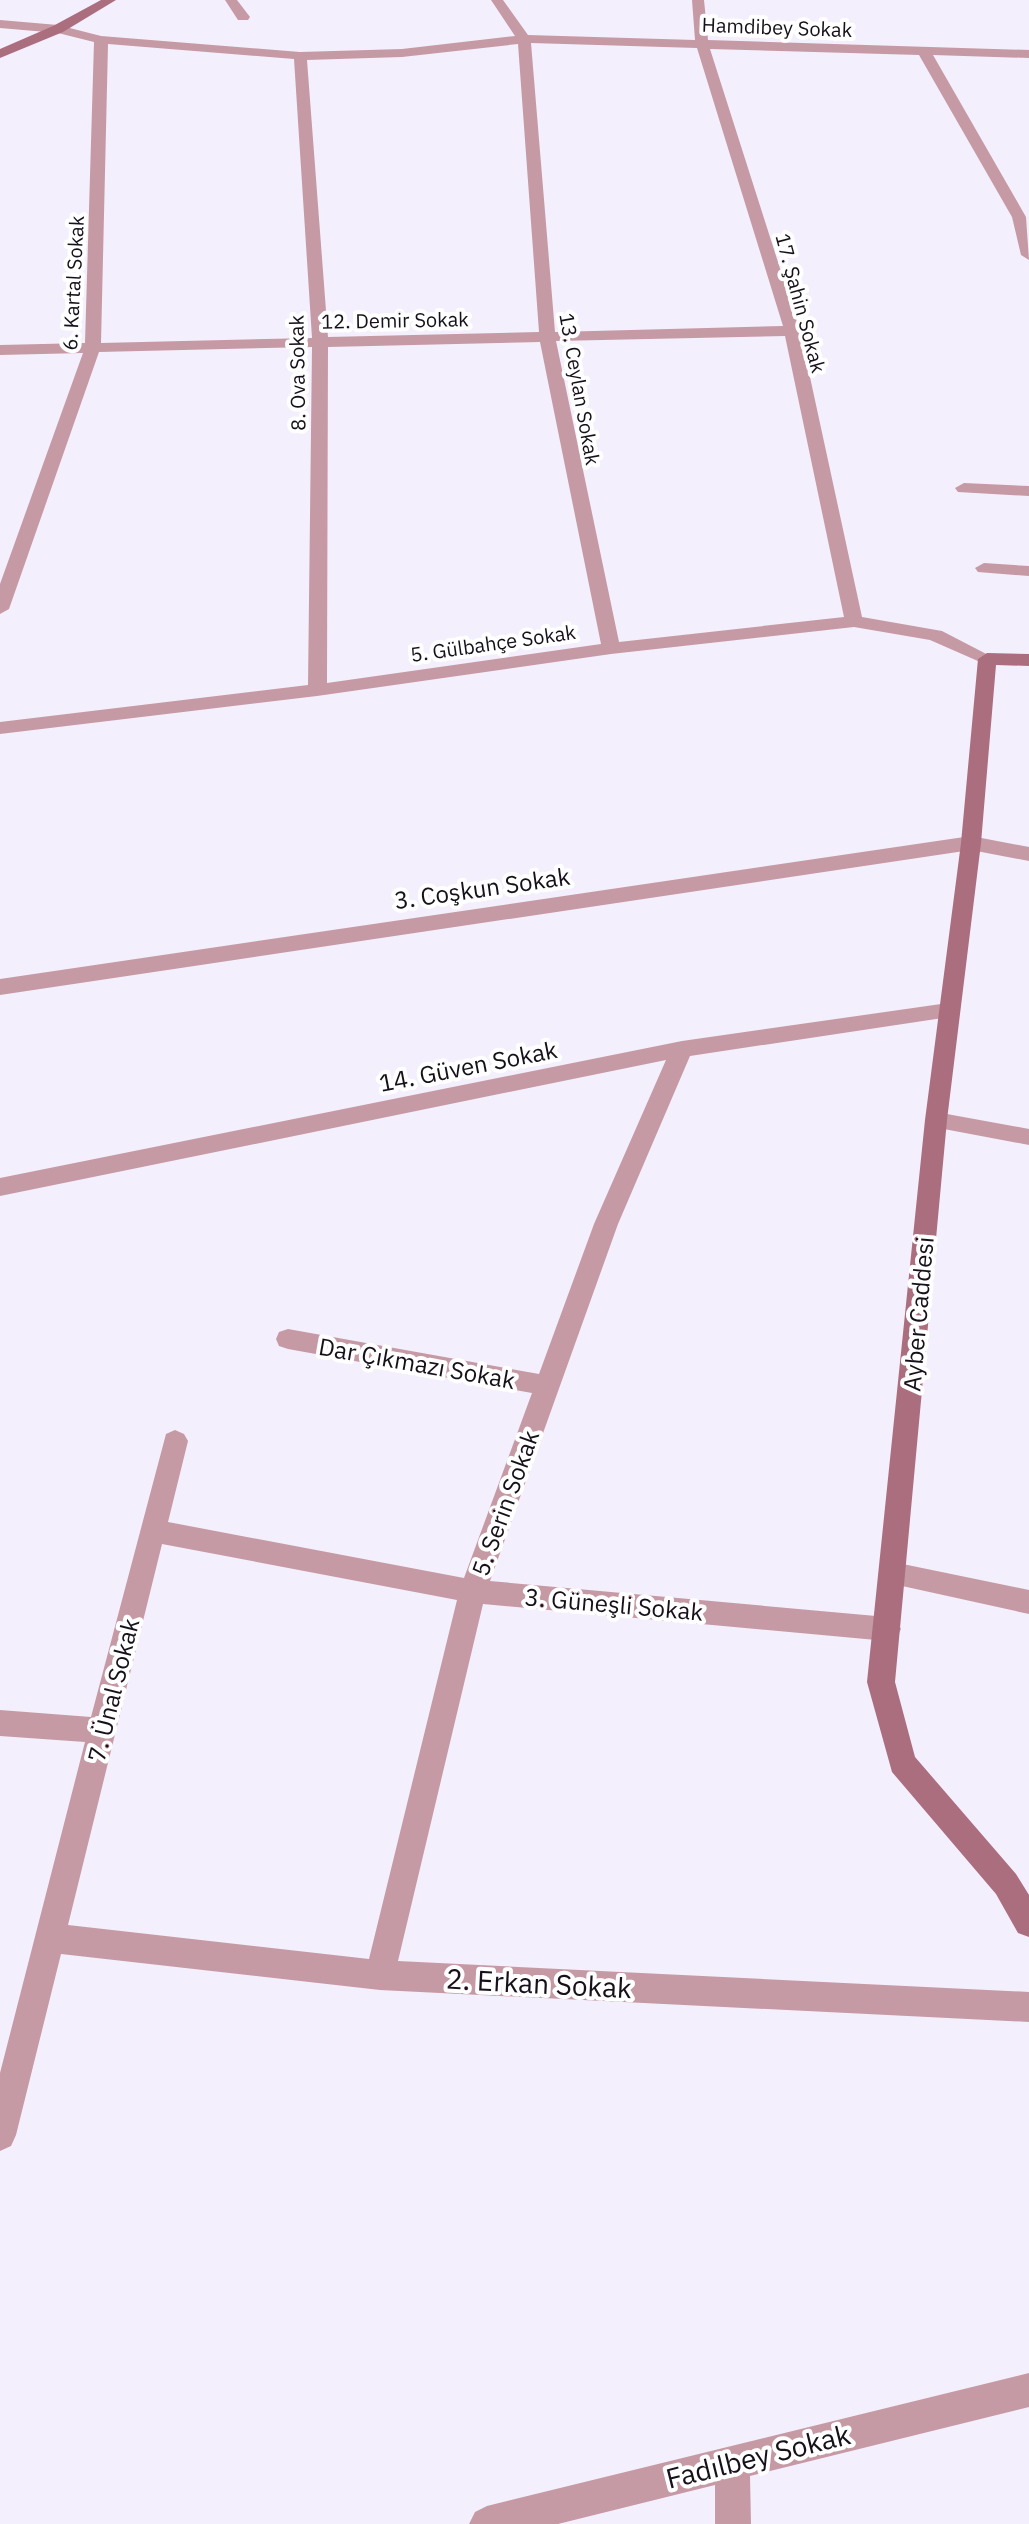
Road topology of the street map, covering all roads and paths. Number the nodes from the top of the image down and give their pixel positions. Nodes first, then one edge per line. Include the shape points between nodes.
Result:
1 (110, 0) edge
2 (231, 0) edge
3 (497, 0) edge
4 (698, 0) edge
5 (243, 17) dead end
6 (0, 24) edge
7 (58, 29) junction
8 (524, 39) junction
9 (101, 40) junction
10 (702, 44) junction
11 (925, 53) junction
12 (0, 54) edge
13 (1029, 54) edge
14 (300, 56) junction
15 (1024, 218) edge
16 (1029, 255) edge
17 (792, 331) junction
18 (547, 337) junction
19 (320, 342) junction
20 (93, 348) junction
21 (0, 350) edge
22 (964, 488) dead end
23 (1029, 491) edge
24 (984, 568) dead end
25 (1029, 571) edge
26 (0, 609) edge
27 (854, 621) junction
28 (611, 648) junction
29 (987, 659) junction
30 (1029, 660) edge
31 (317, 690) junction
32 (0, 728) edge
33 (971, 843) junction
34 (1029, 854) edge
35 (0, 987) edge
36 (948, 1011) junction
37 (682, 1049) junction
38 (936, 1120) junction
39 (1029, 1137) edge
40 (0, 1187) edge
41 (288, 1339) dead end
42 (547, 1386) junction
43 (175, 1441) dead end
44 (153, 1531) junction
45 (893, 1574) junction
46 (473, 1591) junction
47 (1029, 1602) edge
48 (887, 1629) junction
49 (0, 1723) edge
50 (103, 1731) junction
51 (1029, 1923) edge
52 (51, 1938) junction
53 (380, 1975) junction
54 (1029, 2007) edge
55 (0, 2135) edge
56 (1029, 2390) edge
57 (732, 2462) junction
58 (487, 2524) edge
59 (733, 2524) edge

1 - 7 main road
2 - 5 street
3 - 8 street
4 - 10 street, 17. Şahin Sokak
6 - 7 street
7 - 9 street
7 - 12 main road
8 - 10 street, Hamdibey Sokak
8 - 14 street via 402,53
8 - 18 street, 13. Ceylan Sokak
9 - 14 street
9 - 20 street, 6. Kartal Sokak
10 - 11 street, Hamdibey Sokak
10 - 17 street, 17. Şahin Sokak
11 - 13 street, Hamdibey Sokak
11 - 15 street
14 - 19 street, 8. Ova Sokak
15 - 16 street
17 - 18 street, 12. Demir Sokak
17 - 27 street, 17. Şahin Sokak
18 - 19 street, 12. Demir Sokak
18 - 28 street, 13. Ceylan Sokak
19 - 20 street, 12. Demir Sokak
19 - 31 street, 8. Ova Sokak
20 - 21 street, 12. Demir Sokak
20 - 26 street, 6. Kartal Sokak
22 - 23 street
24 - 25 street
27 - 28 street, 5. Gülbahçe Sokak
27 - 29 street, 5. Gülbahçe Sokak via 935,635
28 - 31 street, 5. Gülbahçe Sokak
29 - 30 main road
29 - 33 main road, Ayber Caddesi
31 - 32 street, 5. Gülbahçe Sokak
33 - 34 street, 3. Coşkun Sokak
33 - 35 street, 3. Coşkun Sokak
33 - 36 main road, Ayber Caddesi
36 - 37 street, 14. Güven Sokak
36 - 38 main road, Ayber Caddesi
37 - 40 street, 14. Güven Sokak
37 - 42 street, 5. Serin Sokak via 606,1224
38 - 39 street
38 - 45 main road, Ayber Caddesi
41 - 42 street, Dar Çıkmazı Sokak
42 - 46 street, 5. Serin Sokak
43 - 44 street, 7. Ünal Sokak
44 - 46 street, 3. Güneşli Sokak
44 - 50 street, 7. Ünal Sokak
45 - 47 street
45 - 48 main road, Ayber Caddesi
46 - 48 street, 3. Güneşli Sokak
46 - 53 street, 5. Serin Sokak
48 - 51 main road, Ayber Caddesi via 881,1682 902,1763 1006,1884
49 - 50 street
50 - 52 street, 7. Ünal Sokak
52 - 53 street, 2. Erkan Sokak
52 - 55 street, 7. Ünal Sokak
53 - 54 street, 2. Erkan Sokak
56 - 57 street, Fadılbey Sokak
57 - 58 street, Fadılbey Sokak
57 - 59 street

